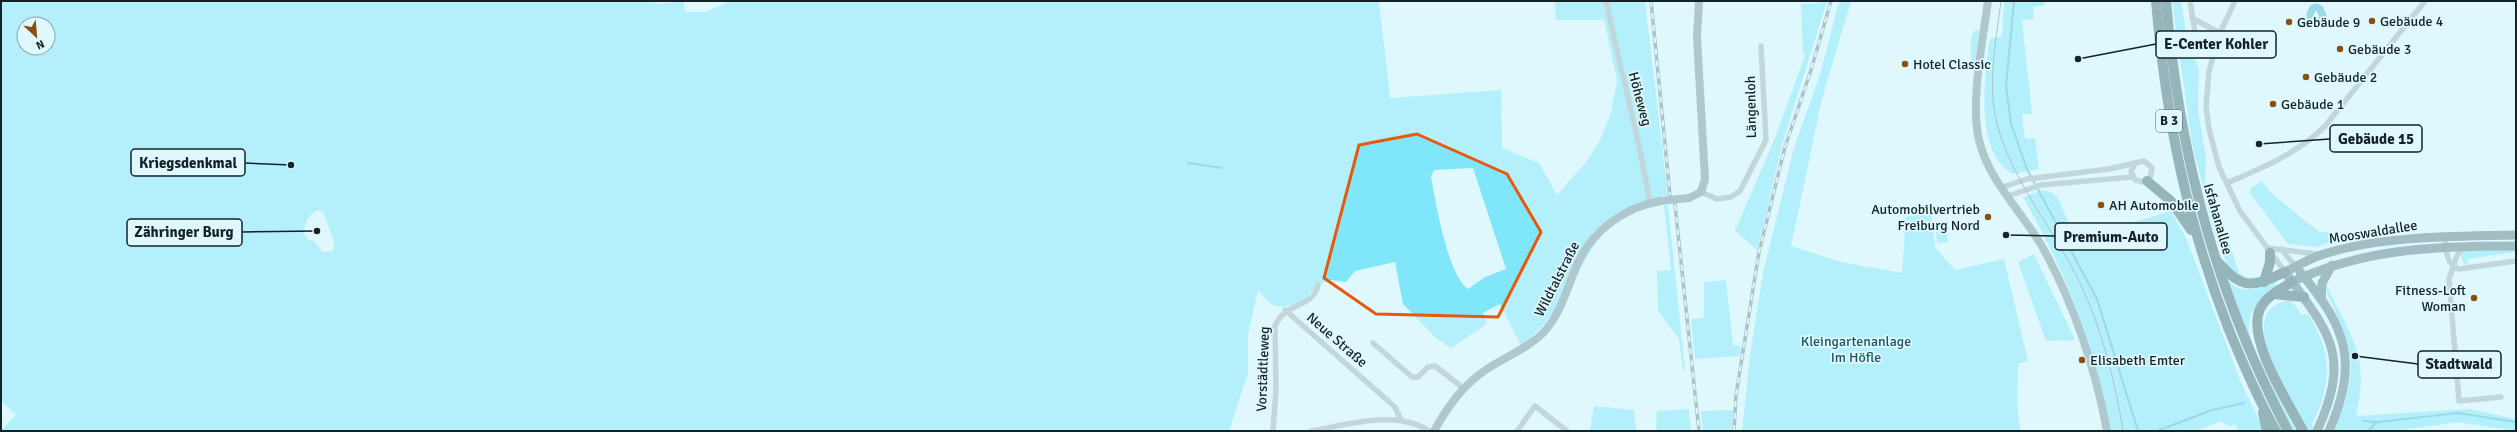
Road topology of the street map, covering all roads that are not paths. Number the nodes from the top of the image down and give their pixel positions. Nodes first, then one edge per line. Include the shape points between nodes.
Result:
1 (1606, 1) edge
2 (1699, 1) edge
3 (1988, 1) edge
4 (2156, 1) edge
5 (2166, 1) edge
6 (2190, 1) edge
7 (2235, 1) edge
8 (2425, 1) edge
9 (2192, 18) junction
10 (2220, 33) junction
11 (1761, 46) dead end
12 (2214, 50) junction
13 (2135, 164) junction
14 (2133, 177) junction
15 (2147, 182) junction
16 (2227, 183) junction
17 (2003, 188) junction
18 (1701, 192) junction
19 (2008, 196) junction
20 (1650, 204) junction
21 (2516, 234) edge
22 (2445, 236) junction
23 (2197, 238) junction
24 (2516, 246) edge
25 (2463, 247) junction
26 (2446, 248) junction
27 (2281, 249) junction
28 (2268, 250) junction
29 (2323, 254) junction
30 (2214, 258) junction
31 (2516, 261) edge
32 (2332, 265) junction
33 (2296, 267) junction
34 (2453, 267) junction
35 (2285, 272) junction
36 (2304, 277) junction
37 (2264, 282) junction
38 (2292, 282) junction
39 (1318, 285) dead end
40 (2274, 294) junction
41 (2304, 297) junction
42 (2321, 299) junction
43 (1285, 310) junction
44 (1373, 343) dead end
45 (1464, 388) junction
46 (2501, 397) dead end
47 (2260, 401) junction
48 (1401, 420) junction
49 (1336, 429) edge
50 (2318, 430) edge
51 (1273, 431) edge
52 (1311, 431) edge
53 (1429, 431) edge
54 (1434, 431) edge
55 (1517, 431) edge
56 (1567, 431) edge
57 (2106, 431) edge
58 (2267, 431) edge
59 (2276, 431) edge
60 (2288, 431) edge
61 (2303, 431) edge
62 (2329, 431) edge

1 - 20 street, Höheweg via 1622,82 1632,109 1641,150
2 - 18 street via 1697,37 1705,179
3 - 17 street via 1977,95 1977,125 1988,165
4 - 23 highway, Isfahanallee / B 3 via 2165,95
5 - 30 highway, Isfahanallee / B 3 via 2186,150
6 - 9 street
7 - 10 street
8 - 16 street via 2326,125 2310,141
9 - 10 street
9 - 12 street via 2196,38
10 - 12 street
11 - 18 street, Längenloh via 1766,140 1740,191 1731,197 1717,199
12 - 16 street via 2209,71 2206,107 2216,157
13 - 14 street via 2132,168
13 - 15 street via 2144,161 2150,165 2152,176
13 - 17 street via 2038,177
14 - 15 street via 2137,182
14 - 19 street via 2041,185
15 - 23 highway via 2171,202
16 - 28 street via 2240,211
17 - 19 street
18 - 20 street, Wildtalstraße, bridge via 1689,198
19 - 57 street via 2040,244 2062,289 2095,379
20 - 45 street, Wildtalstraße via 1617,219 1590,242 1577,264 1555,317 1543,333
21 - 22 main road, Mooswaldallee
22 - 26 street
22 - 29 main road, Mooswaldallee via 2375,244
23 - 47 highway, Isfahanallee / B 3 via 2220,307
24 - 25 main road, Mooswaldallee
25 - 26 main road, Mooswaldallee
25 - 34 street
26 - 32 main road, Mooswaldallee via 2358,258
26 - 34 street
27 - 28 street
27 - 29 street via 2306,254
27 - 33 street
28 - 35 street
28 - 37 highway via 2270,262
29 - 33 main road, Mooswaldallee
30 - 37 highway via 2241,284
30 - 60 highway, Isfahanallee / B 3 via 2251,354
31 - 34 street via 2459,270
32 - 36 main road, Mooswaldallee
32 - 42 main road via 2322,283
33 - 35 main road, Mooswaldallee
33 - 36 main road
34 - 46 street via 2449,279 2459,401
35 - 37 highway
35 - 38 main road
36 - 38 main road, Mooswaldallee
36 - 42 main road
38 - 40 highway
38 - 41 main road
39 - 43 street, Neue Straße via 1305,302
40 - 41 highway
40 - 61 highway via 2259,310 2258,335 2263,353
41 - 50 main road via 2327,332 2334,356 2332,392
42 - 62 main road via 2338,328 2346,357 2343,391
43 - 48 street, Neue Straße via 1395,406
43 - 51 street, Vorstädtleweg via 1278,317 1275,326 1276,389
44 - 45 street via 1412,377 1418,377 1428,367 1435,366
45 - 54 street, Wildtalstraße
47 - 58 highway
47 - 59 highway, Isfahanallee / B 3
48 - 49 street
48 - 53 street
49 - 52 street
55 - 56 street via 1535,406

